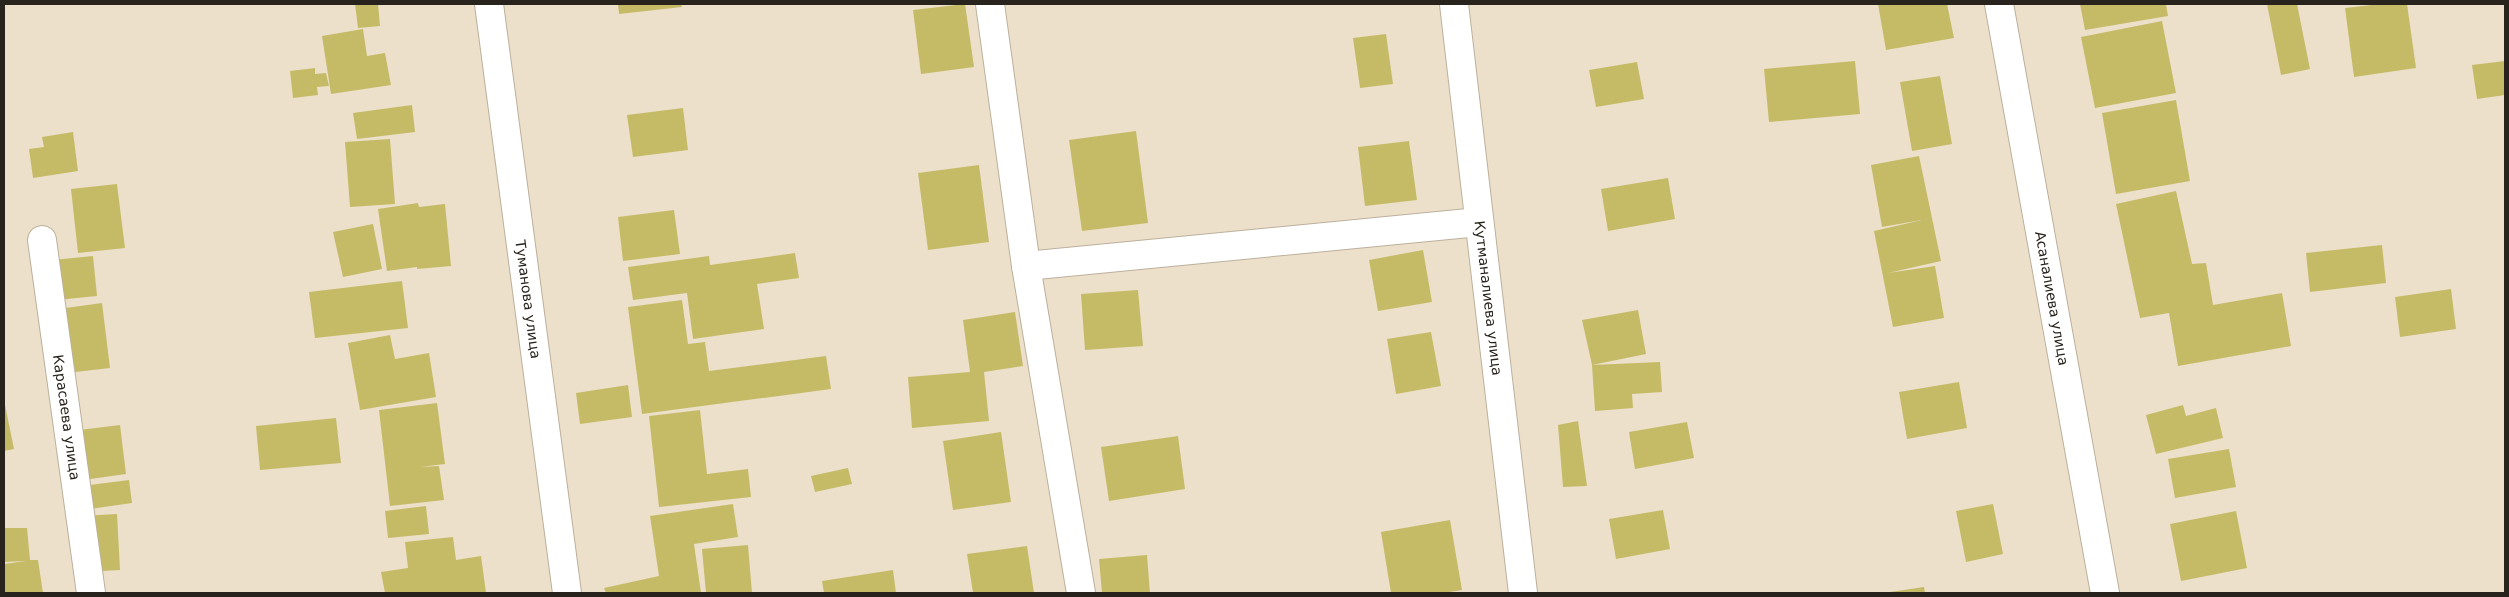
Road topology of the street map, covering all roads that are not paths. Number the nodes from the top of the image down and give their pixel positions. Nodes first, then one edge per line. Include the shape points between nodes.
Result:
1 (489, 4) edge
2 (990, 4) edge
3 (1454, 4) edge
4 (1999, 4) edge
5 (1479, 222) junction
6 (42, 240) dead end
7 (1026, 266) junction
8 (91, 593) edge
9 (567, 593) edge
10 (1081, 593) edge
11 (1523, 593) edge
12 (2105, 593) edge

1 - 9 street, Туманова улица
2 - 7 street
3 - 5 street, Кутманалиева улица
4 - 12 street, Асаналиева улица
5 - 7 street
5 - 11 street, Кутманалиева улица
6 - 8 street, Карасаева улица
7 - 10 street

